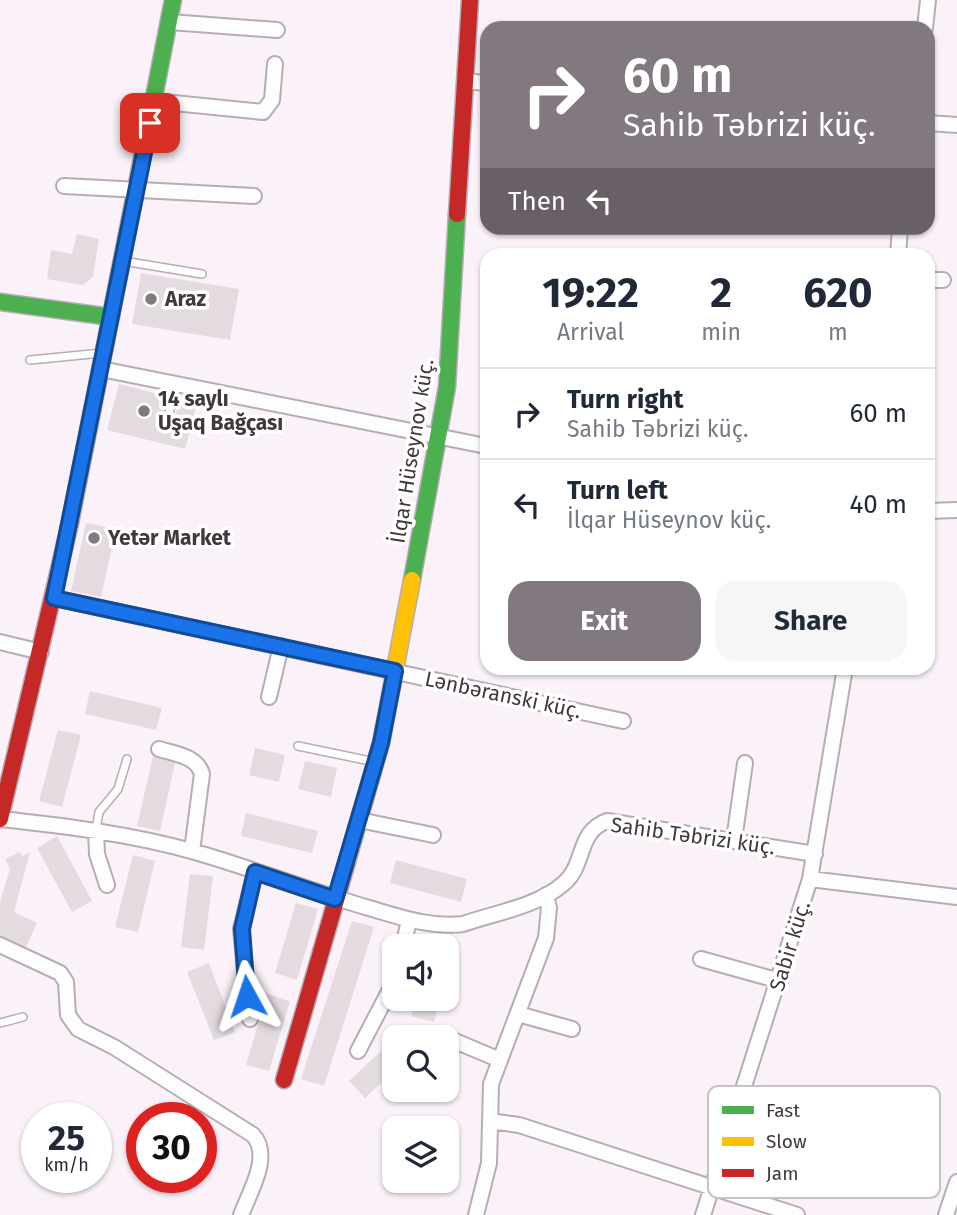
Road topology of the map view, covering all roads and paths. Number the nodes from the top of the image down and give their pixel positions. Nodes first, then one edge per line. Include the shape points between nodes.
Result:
1 (173, 0) edge
2 (470, 0) edge
3 (928, 0) edge
4 (926, 21) edge
5 (170, 22) junction
6 (277, 30) dead end
7 (275, 64) dead end
8 (465, 81) junction
9 (480, 82) edge
10 (155, 101) junction
11 (935, 123) edge
12 (957, 125) edge
13 (64, 186) dead end
14 (137, 190) junction
15 (254, 196) dead end
16 (122, 261) junction
17 (202, 274) dead end
18 (943, 279) dead end
19 (935, 280) edge
20 (0, 302) edge
21 (111, 317) junction
22 (30, 360) dead end
23 (103, 361) junction
24 (176, 384) junction
25 (169, 414) dead end
26 (440, 436) junction
27 (480, 445) edge
28 (957, 510) edge
29 (935, 511) edge
30 (54, 598) junction
31 (0, 642) edge
32 (282, 646) junction
33 (41, 652) junction
34 (395, 671) junction
35 (844, 675) edge
36 (269, 697) dead end
37 (623, 721) dead end
38 (298, 746) dead end
39 (159, 748) dead end
40 (127, 759) dead end
41 (376, 762) junction
42 (745, 763) dead end
43 (0, 819) edge
44 (359, 820) junction
45 (96, 830) junction
46 (433, 835) dead end
47 (734, 840) junction
48 (192, 851) junction
49 (815, 854) junction
50 (255, 872) junction
51 (810, 879) junction
52 (107, 885) dead end
53 (546, 895) junction
54 (957, 897) edge
55 (335, 899) junction
56 (409, 920) junction
57 (405, 934) edge
58 (0, 945) edge
59 (701, 959) dead end
60 (780, 981) junction
61 (382, 1005) edge
62 (517, 1014) junction
63 (23, 1017) dead end
64 (250, 1019) dead end
65 (0, 1023) edge
66 (572, 1029) dead end
67 (459, 1043) edge
68 (358, 1051) dead end
69 (500, 1060) junction
70 (284, 1080) dead end
71 (746, 1086) edge
72 (490, 1121) junction
73 (957, 1182) edge
74 (708, 1188) edge
75 (709, 1198) edge
76 (741, 1198) edge
77 (241, 1215) edge
78 (475, 1215) edge
79 (704, 1215) edge
80 (797, 1215) edge
81 (946, 1215) edge

1 - 5 street
2 - 8 street, İlqar Hüseynov küç.
3 - 4 street
5 - 6 street
5 - 10 street
7 - 10 street via 272,100 263,112
8 - 9 street
8 - 26 street, İlqar Hüseynov küç. via 447,387
10 - 14 street
11 - 12 street
13 - 14 street
14 - 15 street
14 - 16 street
16 - 17 lane
16 - 21 street
18 - 19 street
20 - 21 street
21 - 23 street
22 - 23 lane
23 - 24 street
23 - 30 street
24 - 25 lane
24 - 26 street
26 - 27 street
26 - 34 street, İlqar Hüseynov küç.
28 - 29 street
30 - 32 street, Lənbəranski küç.
30 - 33 street
31 - 33 street
32 - 34 street, Lənbəranski küç.
32 - 36 street
33 - 43 street
34 - 37 street, Lənbəranski küç.
34 - 41 street, İlqar Hüseynov küç.
35 - 49 street, Sabir küç.
38 - 41 lane
39 - 48 street via 200,766
40 - 45 lane via 118,789 99,812
41 - 44 street, İlqar Hüseynov küç.
42 - 47 street
43 - 45 street, Sahib Təbrizi küç.
44 - 46 street
44 - 55 street, İlqar Hüseynov küç.
45 - 48 street, Sahib Təbrizi küç.
45 - 52 street via 97,854
47 - 49 street, Sahib Təbrizi küç.
47 - 53 street, Sahib Təbrizi küç. via 607,821 591,829 566,882
48 - 50 street, Sahib Təbrizi küç.
49 - 51 street, Sabir küç.
50 - 55 street, Sahib Təbrizi küç.
50 - 64 street via 242,929
51 - 54 street
51 - 60 street, Sabir küç.
53 - 56 street, Sahib Təbrizi küç. via 463,924
53 - 62 street via 545,939
55 - 56 street, Sahib Təbrizi küç.
55 - 70 street, İlqar Hüseynov küç.
56 - 57 street
58 - 77 street via 60,973 68,1015 78,1029 114,1046 253,1135 262,1157
59 - 60 street
60 - 71 street, Sabir küç.
61 - 68 street
62 - 66 street
62 - 69 street
63 - 65 lane
67 - 69 street
69 - 72 street via 489,1097
72 - 74 street via 519,1125
72 - 78 street via 489,1163
73 - 81 street
75 - 79 street, Sabir küç.
76 - 80 street

